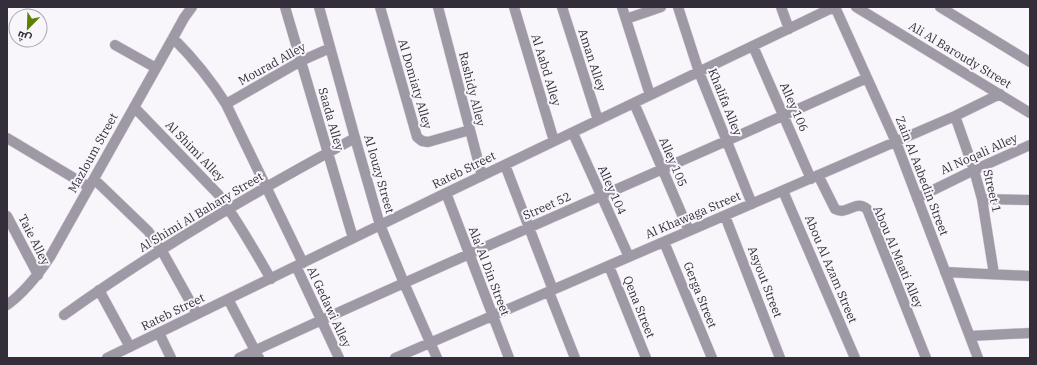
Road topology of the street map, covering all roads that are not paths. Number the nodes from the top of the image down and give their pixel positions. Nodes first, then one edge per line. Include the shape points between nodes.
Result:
1 (192, 7) edge
2 (285, 7) edge
3 (319, 7) edge
4 (380, 7) edge
5 (438, 7) edge
6 (514, 7) edge
7 (562, 7) edge
8 (622, 7) edge
9 (661, 7) edge
10 (678, 7) edge
11 (780, 7) edge
12 (834, 7) edge
13 (856, 7) edge
14 (940, 7) edge
15 (626, 19) junction
16 (789, 28) junction
17 (173, 38) junction
18 (115, 45) dead end
19 (753, 46) junction
20 (330, 48) junction
21 (301, 61) junction
22 (1030, 62) edge
23 (156, 68) junction
24 (699, 72) junction
25 (867, 78) junction
26 (1000, 94) junction
27 (650, 95) junction
28 (634, 103) junction
29 (226, 104) junction
30 (134, 107) junction
31 (1030, 113) edge
32 (784, 116) junction
33 (955, 116) junction
34 (598, 120) junction
35 (470, 130) junction
36 (572, 132) junction
37 (7, 138) edge
38 (355, 138) junction
39 (554, 141) junction
40 (726, 141) junction
41 (896, 142) junction
42 (1030, 145) edge
43 (328, 153) junction
44 (505, 165) junction
45 (662, 169) junction
46 (974, 170) junction
47 (482, 176) junction
48 (815, 177) junction
49 (91, 183) junction
50 (266, 187) junction
51 (783, 191) junction
52 (446, 194) junction
53 (601, 196) junction
54 (917, 198) junction
55 (982, 199) junction
56 (1030, 200) edge
57 (752, 204) junction
58 (229, 208) junction
59 (7, 216) edge
60 (725, 216) junction
61 (380, 225) junction
62 (529, 228) junction
63 (689, 231) junction
64 (353, 238) junction
65 (664, 242) junction
66 (162, 250) junction
67 (469, 254) junction
68 (629, 258) junction
69 (300, 265) junction
70 (609, 266) junction
71 (945, 272) junction
72 (994, 274) junction
73 (38, 275) junction
74 (1030, 276) edge
75 (271, 279) junction
76 (404, 283) junction
77 (99, 290) junction
78 (551, 291) junction
79 (228, 299) junction
80 (7, 304) edge
81 (197, 314) junction
82 (64, 315) dead end
83 (493, 316) junction
84 (321, 320) junction
85 (159, 333) junction
86 (1030, 333) edge
87 (970, 336) junction
88 (431, 342) junction
89 (130, 347) junction
90 (257, 354) edge
91 (110, 357) edge
92 (172, 358) edge
93 (239, 358) edge
94 (339, 358) edge
95 (395, 358) edge
96 (437, 358) edge
97 (509, 358) edge
98 (575, 358) edge
99 (646, 358) edge
100 (712, 358) edge
101 (780, 358) edge
102 (855, 358) edge
103 (926, 358) edge
104 (978, 358) edge

1 - 17 street, Mazloum Street
2 - 21 street, Saada Alley
3 - 20 street, Al louzy Street
4 - 35 street, Al Domiaty Alley via 417,137 428,142
5 - 35 street, Rashidy Alley
6 - 39 street, Al Aabd Alley
7 - 34 street, Aman Alley
8 - 15 street
9 - 15 street
10 - 24 street, Khalifa Alley
11 - 16 street
12 - 16 street, Rateb Street
12 - 25 street, Zain Al Aabedin Street
13 - 26 street, Ali Al Baroudy Street
14 - 22 street
15 - 27 street
16 - 19 street, Rateb Street
17 - 23 street, Mazloum Street
17 - 29 street, Al Gedawi Alley via 202,69
18 - 23 street
19 - 24 street, Rateb Street
19 - 32 street, Alley 106
20 - 21 street, Mourad Alley
20 - 38 street, Al louzy Street
21 - 29 street, Mourad Alley
21 - 43 street, Saada Alley
23 - 30 street, Mazloum Street
24 - 27 street, Rateb Street
24 - 40 street, Khalifa Alley
25 - 32 street, Street 52
25 - 41 street, Zain Al Aabedin Street
26 - 31 street, Ali Al Baroudy Street
26 - 33 street, Al Khawaga Street
27 - 28 street, Rateb Street
28 - 34 street, Rateb Street
28 - 45 street, Alley 105
29 - 50 street, Al Gedawi Alley
30 - 49 street, Mazloum Street
30 - 58 street, Al Shimi Alley
32 - 40 street, Street 52
32 - 48 street, Alley 106
33 - 41 street, Al Khawaga Street
33 - 46 street, Street 1
34 - 36 street, Rateb Street
35 - 47 street, Rashidy Alley
36 - 39 street, Rateb Street
36 - 53 street, Alley 104
37 - 49 street
38 - 43 street, Al Shimi Al Bahary Street
38 - 61 street, Al louzy Street
39 - 44 street, Rateb Street
40 - 45 street, Street 52
40 - 57 street, Khalifa Alley
41 - 48 street, Al Khawaga Street
41 - 54 street, Zain Al Aabedin Street
42 - 46 street, Al Noqali Alley
43 - 50 street, Al Shimi Al Bahary Street
43 - 64 street, Saada Alley
44 - 47 street, Rateb Street
44 - 62 street
45 - 53 street, Street 52
45 - 63 street, Alley 105
46 - 54 street, Al Noqali Alley
46 - 55 street, Street 1
47 - 52 street, Rateb Street
48 - 51 street, Al Khawaga Street
48 - 103 street, Abou Al Maati Alley via 838,211 860,205 867,209
49 - 66 street via 148,230
49 - 73 street, Mazloum Street
50 - 58 street, Al Shimi Al Bahary Street
50 - 69 street, Al Gedawi Alley
51 - 57 street, Al Khawaga Street
51 - 102 street, Abou Al Azam Street
52 - 61 street, Rateb Street
52 - 67 street, Ala' Al Din Street
53 - 62 street, Street 52
53 - 68 street, Alley 104
54 - 71 street, Zain Al Aabedin Street
55 - 56 street
55 - 72 street, Street 1
57 - 60 street, Al Khawaga Street
58 - 66 street, Al Shimi Al Bahary Street
58 - 75 street, Al Shimi Alley
59 - 73 street, Taie Alley
60 - 63 street, Al Khawaga Street
60 - 101 street, Asyout Street
61 - 64 street, Rateb Street
61 - 76 street, Al louzy Street
62 - 67 street, Street 52
62 - 78 street
63 - 65 street, Al Khawaga Street
64 - 69 street, Rateb Street
65 - 68 street, Al Khawaga Street
65 - 100 street, Gerga Street
66 - 77 street, Al Shimi Al Bahary Street
66 - 81 street
67 - 76 street, Street 52
67 - 83 street, Ala' Al Din Street
68 - 70 street, Al Khawaga Street
69 - 75 street, Rateb Street
69 - 84 street, Al Gedawi Alley
70 - 78 street, Al Khawaga Street
70 - 99 street, Qena Street
71 - 72 street
71 - 87 street, Zain Al Aabedin Street
72 - 74 street
73 - 80 street, Mazloum Street
75 - 79 street, Rateb Street
76 - 84 street, Street 52
76 - 88 street, Al louzy Street
77 - 82 street, Al Shimi Al Bahary Street
77 - 89 street
78 - 83 street, Al Khawaga Street
78 - 98 street
79 - 81 street, Rateb Street
79 - 90 street
81 - 85 street, Rateb Street
83 - 88 street, Al Khawaga Street
83 - 97 street, Ala' Al Din Street
84 - 90 street, Street 52
84 - 94 street, Al Gedawi Alley
85 - 89 street, Rateb Street
85 - 92 street
86 - 87 street
87 - 104 street, Zain Al Aabedin Street
88 - 95 street, Al Khawaga Street
88 - 96 street, Al louzy Street
89 - 91 street, Rateb Street
90 - 93 street, Street 52

